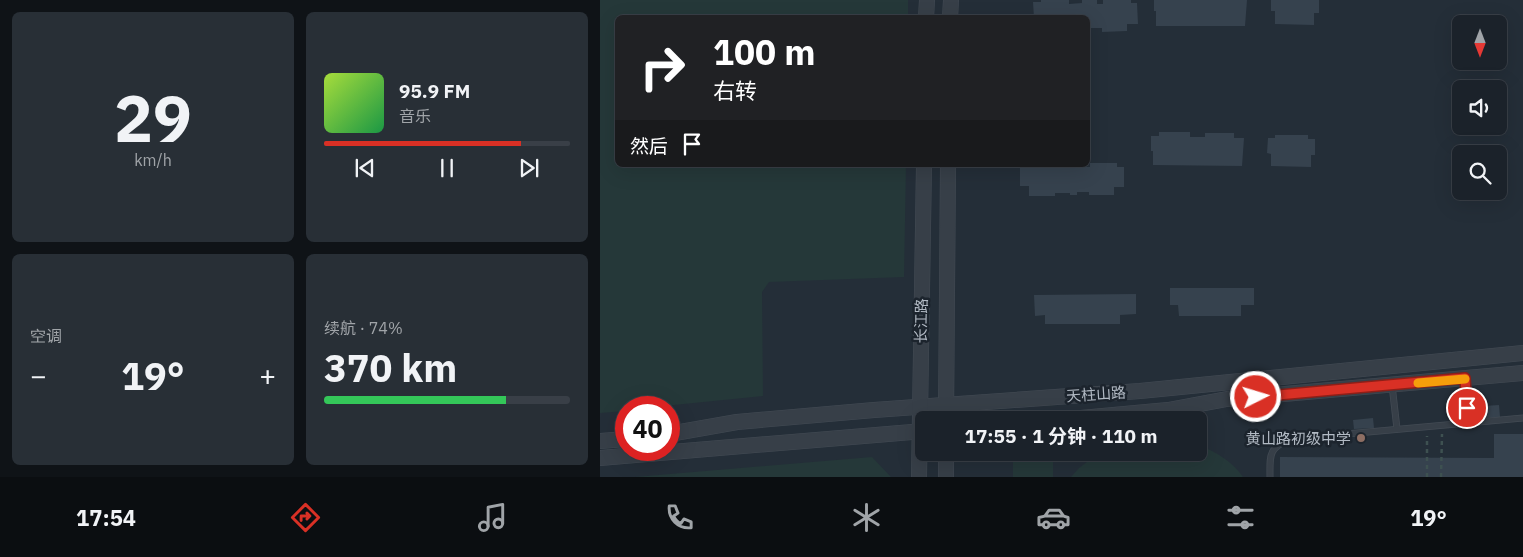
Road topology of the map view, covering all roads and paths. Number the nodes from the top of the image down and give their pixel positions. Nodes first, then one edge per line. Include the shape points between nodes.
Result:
1 (927, 0) edge
2 (950, 0) edge
3 (926, 15) edge
4 (950, 15) edge
5 (924, 167) edge
6 (948, 167) edge
7 (1523, 353) edge
8 (1523, 373) edge
9 (1465, 378) junction
10 (1392, 385) junction
11 (920, 407) junction
12 (920, 411) edge
13 (941, 411) edge
14 (946, 411) edge
15 (955, 411) edge
16 (1157, 411) edge
17 (1523, 418) edge
18 (1468, 423) junction
19 (1442, 425) junction
20 (1427, 427) junction
21 (1397, 429) junction
22 (680, 432) edge
23 (915, 432) edge
24 (615, 440) edge
25 (600, 441) edge
26 (600, 458) edge
27 (920, 461) edge
28 (946, 461) edge
29 (919, 477) edge
30 (946, 477) edge
31 (1270, 477) edge
32 (1427, 477) edge
33 (1441, 477) edge

1 - 3 street
2 - 4 street
5 - 11 street, 长江路
6 - 14 street, 长江路
7 - 15 street, 天柱山路
8 - 9 street, 天柱山路
9 - 10 street, 天柱山路
9 - 18 lane
10 - 16 street, 天柱山路 via 1227,399
10 - 21 lane
11 - 12 street, 长江路
11 - 13 street, 天柱山路
11 - 22 street, 天柱山路 via 737,422
17 - 18 lane
18 - 19 lane
19 - 20 lane
19 - 33 path
20 - 21 lane
20 - 32 path
21 - 31 lane via 1291,439 1280,443 1270,459
23 - 26 street
24 - 25 street
27 - 29 street, 长江路
28 - 30 street

